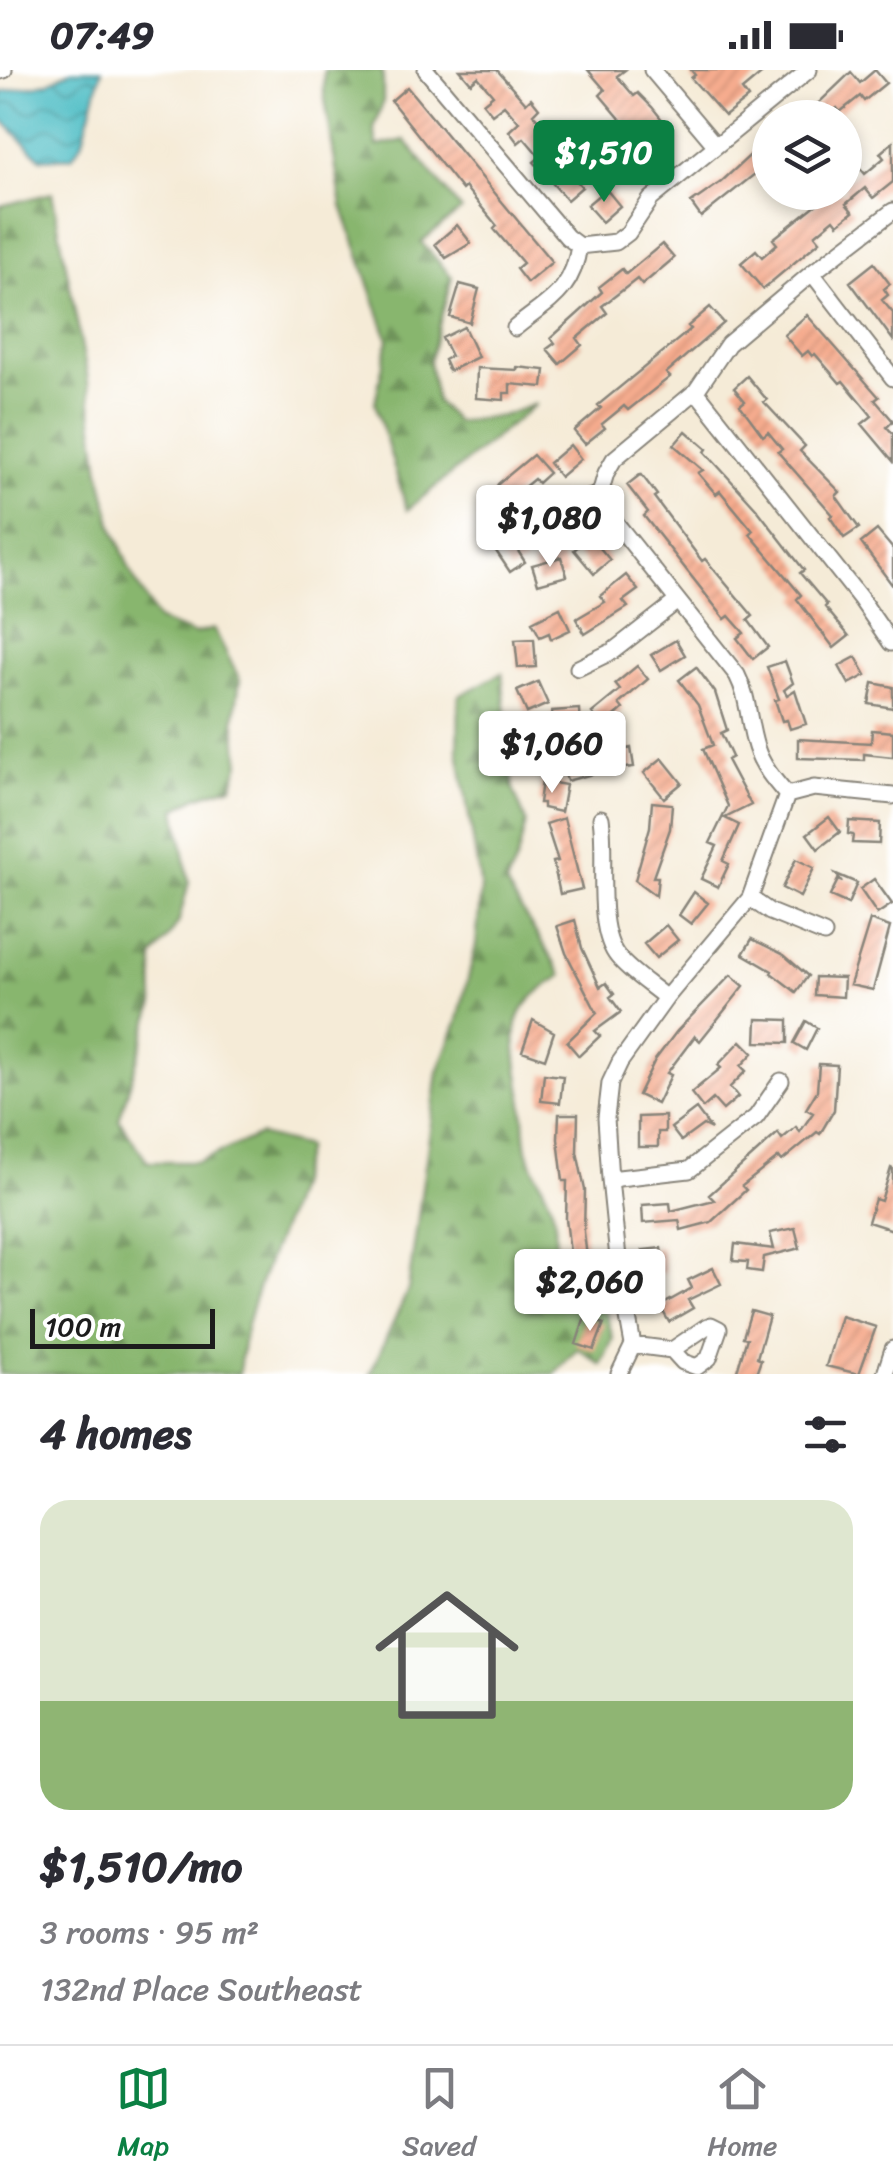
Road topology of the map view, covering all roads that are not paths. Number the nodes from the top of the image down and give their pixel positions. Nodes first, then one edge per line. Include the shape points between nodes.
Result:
1 (426, 70) edge
2 (652, 70) edge
3 (809, 70) edge
4 (716, 146) junction
5 (893, 211) edge
6 (578, 246) junction
7 (812, 272) junction
8 (516, 328) dead end
9 (893, 378) edge
10 (696, 390) junction
11 (600, 494) junction
12 (548, 517) dead end
13 (676, 602) junction
14 (892, 643) edge
15 (578, 668) dead end
16 (786, 795) junction
17 (893, 796) edge
18 (601, 818) dead end
19 (750, 898) junction
20 (824, 934) dead end
21 (666, 998) junction
22 (782, 1081) dead end
23 (610, 1179) junction
24 (633, 1345) junction
25 (672, 1350) dead end
26 (893, 1352) edge
27 (618, 1374) edge
28 (886, 1374) edge

1 - 6 street
2 - 4 street
3 - 4 street
4 - 6 street via 650,200 616,242
5 - 7 street
6 - 8 street via 568,285
7 - 9 street
7 - 10 street via 728,344
10 - 11 street via 614,459
10 - 14 street
11 - 12 street
11 - 13 street
13 - 15 street via 614,650
13 - 16 street via 737,675 755,744
16 - 17 street via 814,788
16 - 19 street
18 - 21 street via 609,943
19 - 20 street
19 - 21 street
21 - 23 street via 610,1083
22 - 23 street via 756,1117 689,1170
23 - 24 street
24 - 25 street
24 - 27 street
26 - 28 street

